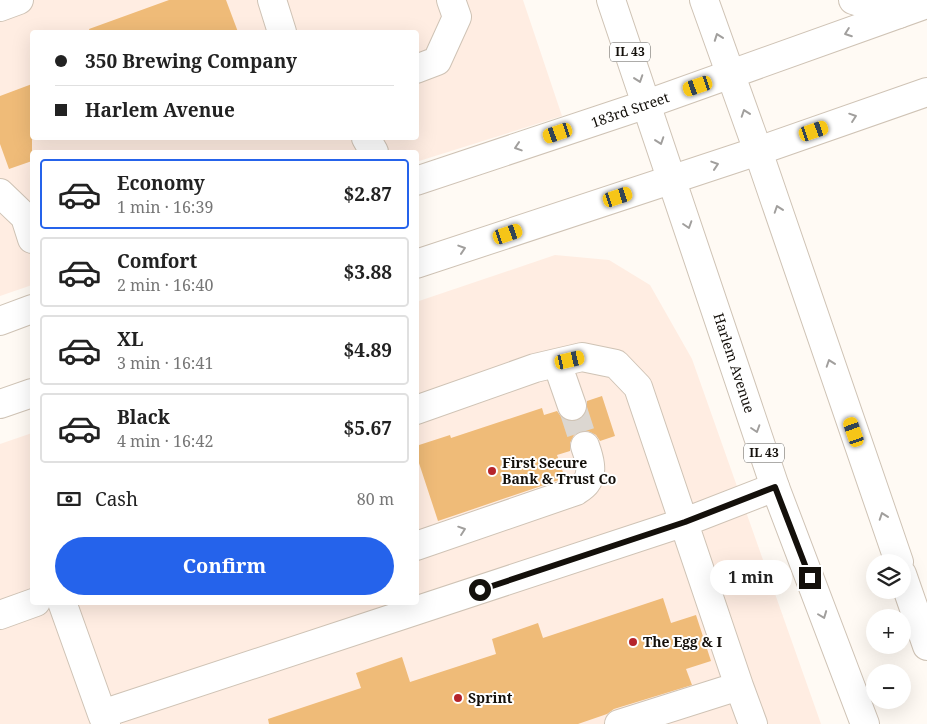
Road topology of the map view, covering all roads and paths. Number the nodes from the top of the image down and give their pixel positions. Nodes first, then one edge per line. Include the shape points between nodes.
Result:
1 (19, 0) edge
2 (272, 0) edge
3 (451, 0) edge
4 (611, 0) edge
5 (704, 0) edge
6 (853, 0) edge
7 (927, 4) edge
8 (0, 7) edge
9 (899, 14) junction
10 (281, 30) edge
11 (419, 68) edge
12 (731, 75) junction
13 (927, 92) edge
14 (647, 104) junction
15 (758, 151) junction
16 (672, 179) junction
17 (419, 180) edge
18 (0, 193) edge
19 (30, 233) edge
20 (419, 263) edge
21 (30, 310) edge
22 (0, 320) edge
23 (557, 363) junction
24 (30, 395) edge
25 (0, 404) edge
26 (572, 406) tunnel mouth
27 (419, 409) edge
28 (585, 446) tunnel mouth
29 (775, 487) junction
30 (685, 522) junction
31 (419, 545) edge
32 (896, 554) edge
33 (911, 599) edge
34 (419, 603) edge
35 (30, 604) edge
36 (63, 605) edge
37 (404, 608) edge
38 (0, 614) edge
39 (927, 646) edge
40 (739, 686) junction
41 (104, 719) edge
42 (619, 724) edge
43 (753, 724) edge
44 (864, 724) edge

1 - 8 main road
2 - 10 main road
3 - 11 main road via 457,17 437,61
4 -> 14 main road, Harlem Avenue / IL 43
12 -> 5 main road
6 - 9 main road
7 - 9 main road, 183rd Street
9 -> 12 main road, 183rd Street
12 - 14 main road, 183rd Street
15 -> 12 main road
15 -> 13 main road
14 -> 16 main road, Harlem Avenue / IL 43
14 -> 17 main road, 183rd Street
16 -> 15 main road
32 -> 15 main road
20 -> 16 main road
16 -> 29 main road, Harlem Avenue / IL 43
18 - 19 main road via 25,217
21 - 22 main road
23 - 26 main road
23 - 27 main road
23 - 30 main road via 582,357 616,364 638,387
24 - 25 main road
31 -> 28 main road via 576,491 587,483 590,470
29 - 30 main road
29 -> 44 main road, Harlem Avenue / IL 43
30 - 34 main road
30 - 40 main road
33 - 39 main road
35 - 38 main road
36 - 41 main road
37 - 41 main road
40 - 42 main road
40 - 43 main road

